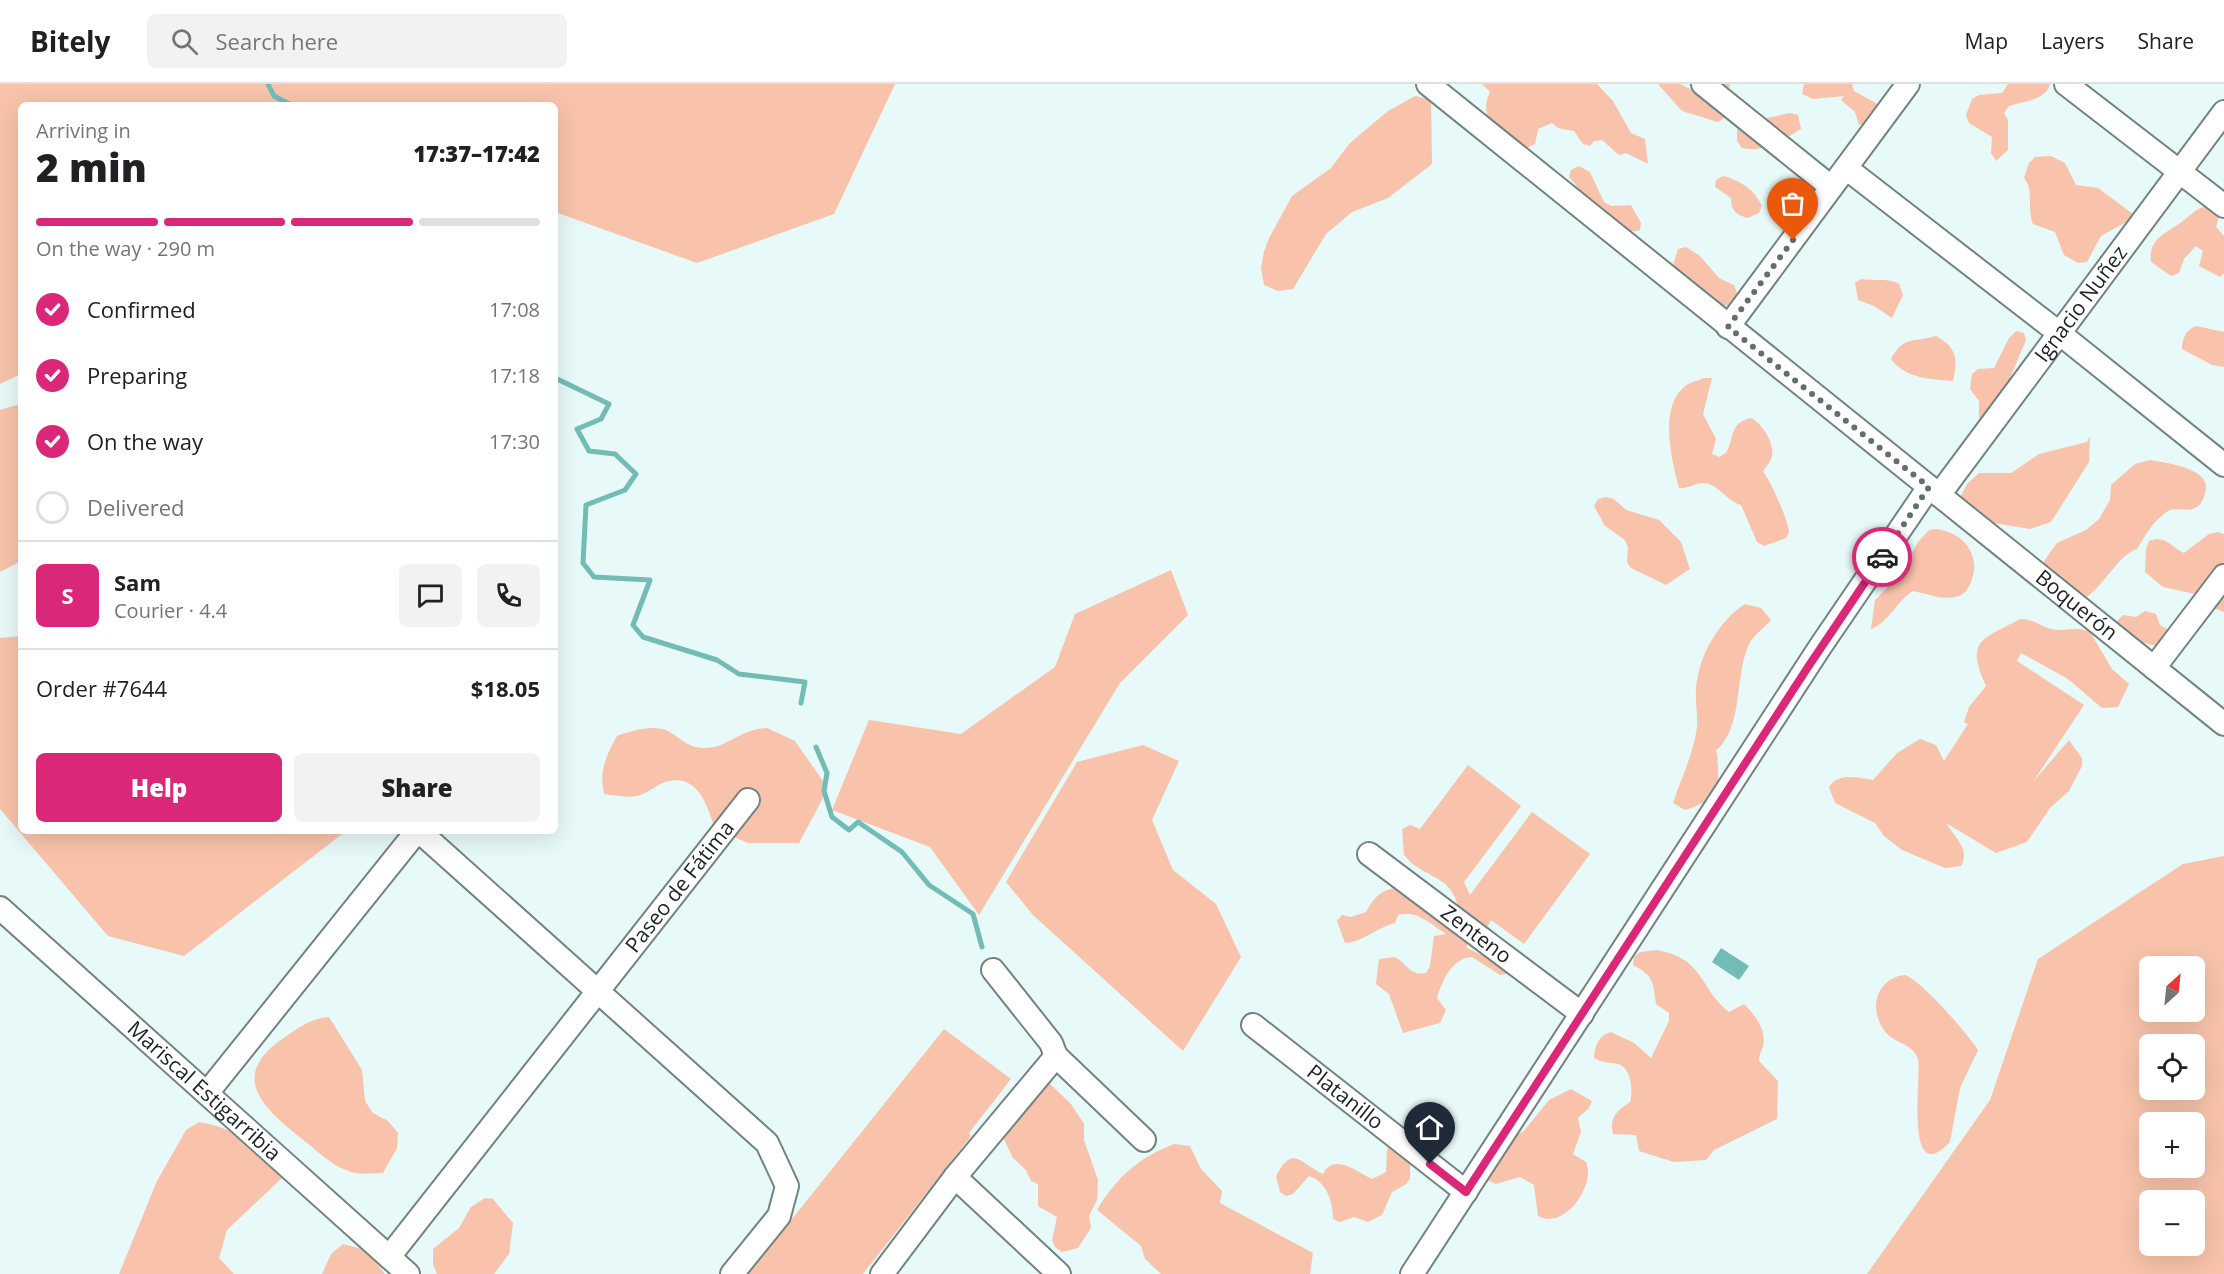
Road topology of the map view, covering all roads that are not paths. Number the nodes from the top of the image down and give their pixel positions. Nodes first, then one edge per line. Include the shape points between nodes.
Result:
1 (1428, 84) edge
2 (1703, 84) edge
3 (1908, 84) edge
4 (2066, 84) edge
5 (2224, 112) edge
6 (1846, 168) junction
7 (2179, 172) junction
8 (1832, 187) junction
9 (2224, 206) edge
10 (1728, 327) junction
11 (2059, 333) junction
12 (2224, 465) edge
13 (1934, 491) junction
14 (2224, 576) edge
15 (2154, 668) junction
16 (2224, 724) edge
17 (748, 800) dead end
18 (416, 834) edge
19 (421, 834) edge
20 (1369, 854) dead end
21 (0, 908) edge
22 (993, 970) dead end
23 (598, 991) junction
24 (1582, 1014) junction
25 (1252, 1025) dead end
26 (1056, 1056) junction
27 (207, 1093) junction
28 (1144, 1140) dead end
29 (955, 1177) junction
30 (1466, 1192) junction
31 (389, 1257) junction
32 (408, 1274) edge
33 (732, 1274) edge
34 (882, 1274) edge
35 (1059, 1274) edge
36 (1412, 1274) edge

1 - 10 street, Boquerón
2 - 8 street
3 - 6 street
4 - 7 street
5 - 7 street, Ignacio Nuñez
6 - 8 street
6 - 11 street
7 - 9 street
7 - 11 street, Ignacio Nuñez
8 - 10 street
10 - 13 street, Boquerón
11 - 12 street
11 - 13 street, Ignacio Nuñez
13 - 15 street, Boquerón
13 - 24 street, Ignacio Nuñez via 1820,647
14 - 15 street
15 - 16 street, Boquerón
17 - 23 street, Paseo de Fátima
18 - 27 street
19 - 23 street
20 - 24 street, Zenteno
21 - 27 street, Mariscal Estigarribia
22 - 26 street via 1051,1043
23 - 31 street, Paseo de Fátima
23 - 33 street via 768,1143 787,1186 779,1216
24 - 30 street, Ignacio Nuñez
25 - 30 street, Platanillo
26 - 28 street
26 - 29 street
27 - 31 street, Mariscal Estigarribia
29 - 34 street
29 - 35 street
30 - 36 street, Ignacio Nuñez
31 - 32 street, Mariscal Estigarribia

